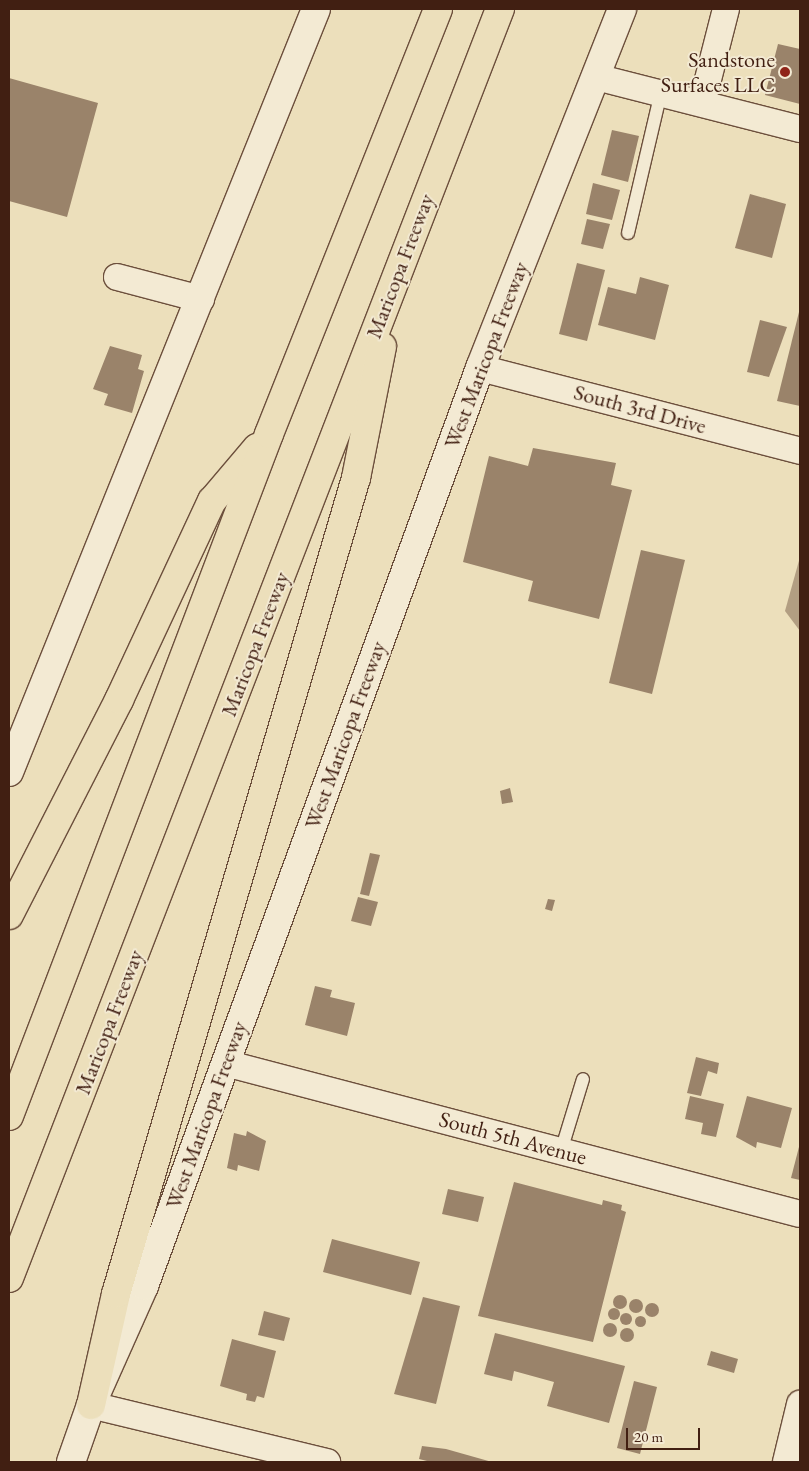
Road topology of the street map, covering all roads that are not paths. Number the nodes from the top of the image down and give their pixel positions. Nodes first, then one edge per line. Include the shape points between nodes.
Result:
1 (316, 9) edge
2 (438, 9) edge
3 (500, 9) edge
4 (622, 9) edge
5 (726, 9) edge
6 (596, 77) junction
7 (660, 92) junction
8 (702, 103) junction
9 (800, 129) edge
10 (628, 233) dead end
11 (397, 272) junction
12 (117, 278) dead end
13 (201, 299) junction
14 (480, 368) junction
15 (269, 434) junction
16 (800, 451) edge
17 (9, 772) edge
18 (9, 916) edge
19 (225, 1063) junction
20 (582, 1079) dead end
21 (9, 1116) edge
22 (561, 1151) junction
23 (800, 1214) edge
24 (9, 1278) edge
25 (800, 1404) edge
26 (91, 1405) junction
27 (71, 1462) edge
28 (327, 1462) edge
29 (786, 1462) edge

1 - 13 main road
2 - 15 highway
3 - 11 highway, Maricopa Freeway
4 - 6 main road, West Maricopa Freeway
5 - 8 street
6 - 7 street
6 - 14 main road, West Maricopa Freeway
7 - 8 street
7 - 10 lane
8 - 9 street
11 - 24 highway, Maricopa Freeway
11 - 26 highway via 356,478 116,1294
12 - 13 street
13 - 17 main road
14 - 16 street, South 3rd Drive
14 - 19 main road, West Maricopa Freeway
15 - 18 highway via 212,501 119,700
15 - 21 highway
19 - 22 street, South 5th Avenue
19 - 26 main road, West Maricopa Freeway via 144,1286
20 - 22 lane
22 - 23 street, South 5th Avenue
25 - 29 street
26 - 27 main road, West Maricopa Freeway
26 - 28 street

